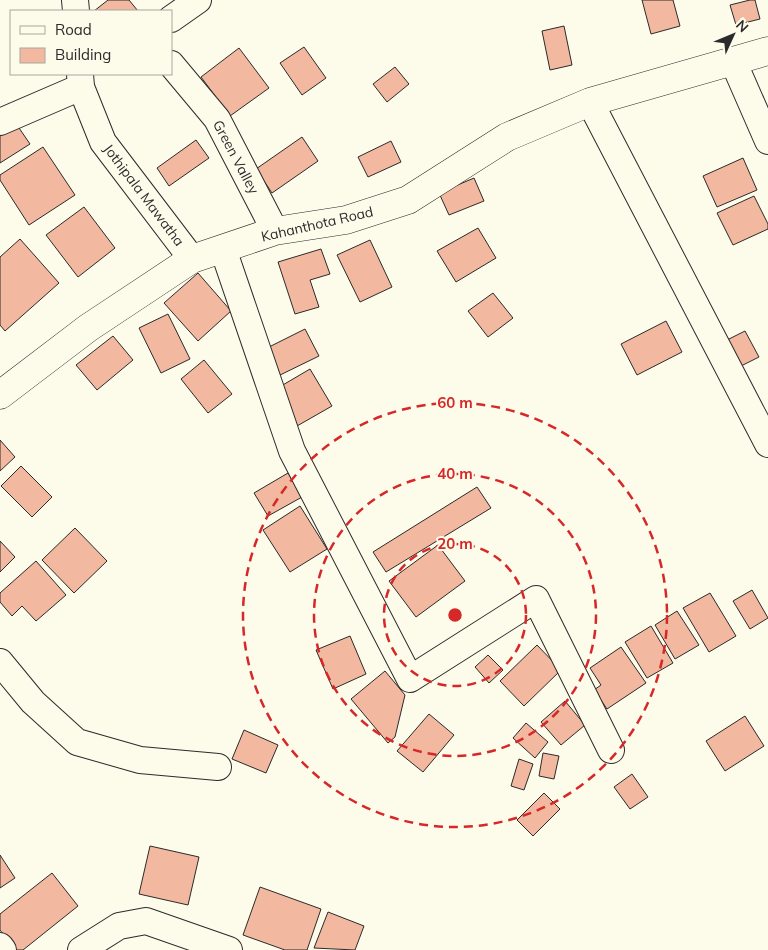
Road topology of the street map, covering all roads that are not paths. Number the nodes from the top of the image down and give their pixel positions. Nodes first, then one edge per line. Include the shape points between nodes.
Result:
1 (198, 0) edge
2 (172, 18) edge
3 (768, 52) edge
4 (733, 61) junction
5 (172, 65) edge
6 (81, 80) edge
7 (590, 102) junction
8 (0, 122) edge
9 (768, 141) edge
10 (274, 231) junction
11 (223, 250) junction
12 (192, 259) junction
13 (0, 395) edge
14 (768, 444) edge
15 (0, 662) edge
16 (612, 750) dead end
17 (218, 766) dead end
18 (0, 946) edge
19 (3, 950) edge
20 (81, 950) edge
21 (229, 950) edge

1 - 2 street
3 - 4 main road, Kahanthota Road
4 - 7 main road, Kahanthota Road
4 - 9 street
5 - 10 street, Green Valley via 217,119
6 - 8 street
6 - 12 street, Jothipala Mawatha via 103,142
7 - 10 main road, Kahanthota Road via 506,137 408,200 346,220
7 - 14 street
10 - 11 main road, Kahanthota Road
11 - 12 main road, Kahanthota Road
11 - 16 street via 292,452 410,679 536,599
12 - 13 main road, Kahanthota Road via 88,328
15 - 17 street via 33,702 77,742 140,760
18 - 19 street
20 - 21 street via 118,926 146,921

